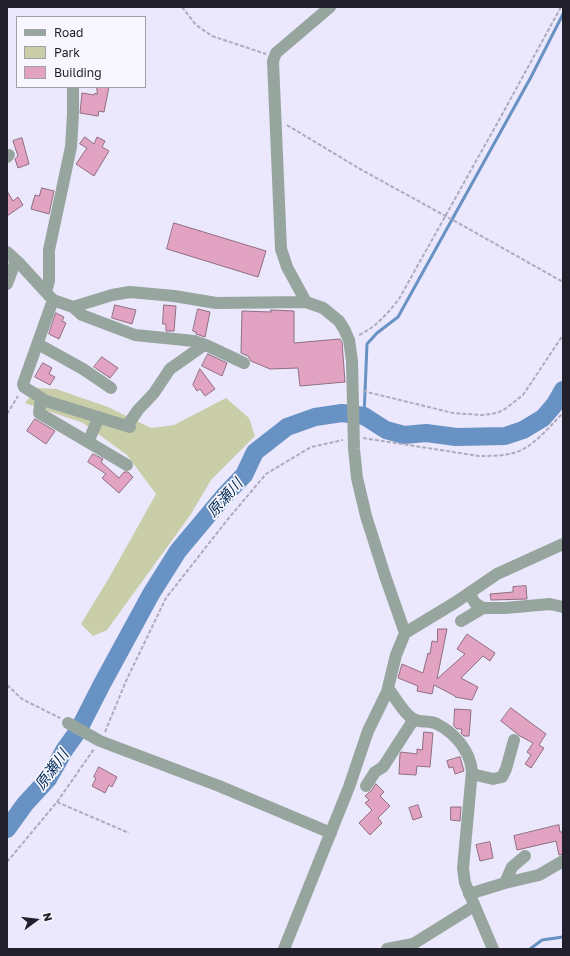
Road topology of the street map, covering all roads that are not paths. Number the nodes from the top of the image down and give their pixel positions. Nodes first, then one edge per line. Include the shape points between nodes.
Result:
1 (330, 7) edge
2 (73, 88) edge
3 (7, 252) edge
4 (16, 260) junction
5 (7, 284) edge
6 (50, 296) junction
7 (306, 302) junction
8 (73, 307) junction
9 (38, 344) junction
10 (204, 345) junction
11 (244, 363) dead end
12 (111, 388) dead end
13 (42, 398) junction
14 (99, 418) junction
15 (88, 442) junction
16 (127, 465) dead end
17 (563, 544) edge
18 (469, 593) junction
19 (563, 607) edge
20 (483, 608) junction
21 (461, 622) dead end
22 (405, 633) junction
23 (388, 688) junction
24 (414, 719) junction
25 (68, 723) road end
26 (514, 740) dead end
27 (358, 763) junction
28 (375, 772) junction
29 (472, 774) junction
30 (366, 786) dead end
31 (331, 833) junction
32 (526, 856) dead end
33 (563, 861) edge
34 (505, 883) junction
35 (469, 894) junction
36 (474, 906) junction
37 (284, 949) edge
38 (386, 949) edge
39 (493, 949) edge

1 - 7 street via 276,53 273,61 282,249
2 - 6 street via 71,147 49,250
3 - 4 street
4 - 5 street
4 - 6 street
6 - 8 street
6 - 9 street
7 - 8 street via 216,303 130,292
7 - 22 street via 323,308 339,321 349,340 354,391 357,478 366,516
8 - 10 street via 82,315 135,335
9 - 12 street
9 - 13 street via 23,384
10 - 11 street
10 - 14 street via 170,369 154,393 138,410 129,427
13 - 14 street
13 - 15 street via 39,413
14 - 15 street
15 - 16 street
17 - 18 street via 498,574
18 - 20 street via 475,603
18 - 22 street
19 - 20 street via 550,604
20 - 21 street
22 - 23 street via 396,655
23 - 24 street
23 - 27 street via 368,731
24 - 28 street via 383,767
24 - 29 street via 436,723 459,740 471,762
25 - 31 street via 100,740
26 - 29 street via 502,777 493,779
27 - 28 street
27 - 31 street
28 - 30 street
29 - 35 street via 463,868
31 - 37 street
32 - 34 street via 512,867
33 - 34 street via 539,875
34 - 35 street
35 - 36 street
36 - 38 street via 413,944
36 - 39 street

